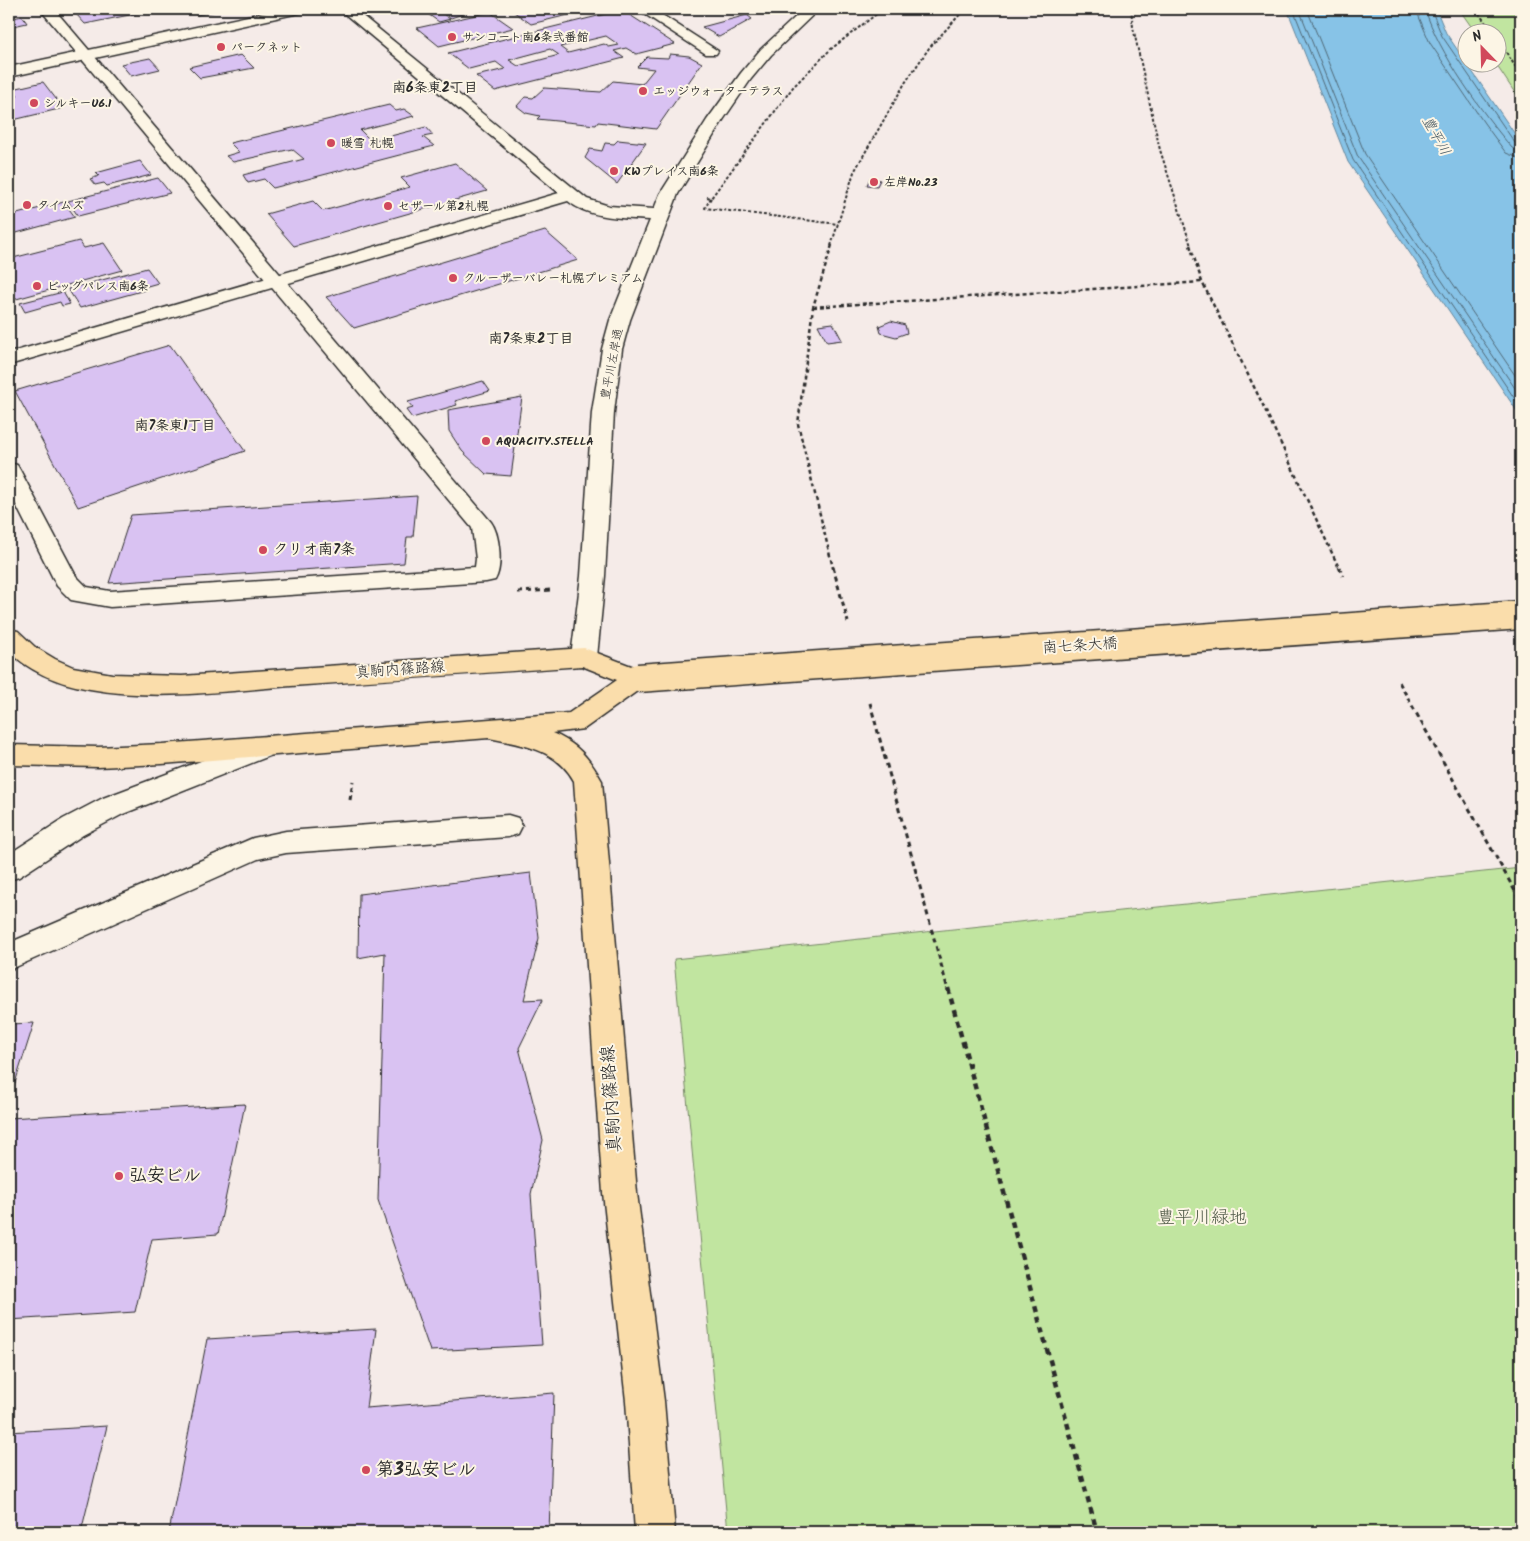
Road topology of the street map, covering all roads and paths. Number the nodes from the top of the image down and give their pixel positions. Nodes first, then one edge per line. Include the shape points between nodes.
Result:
1 (47, 9) edge
2 (299, 9) edge
3 (346, 9) edge
4 (644, 9) edge
5 (812, 9) edge
6 (883, 9) edge
7 (965, 9) edge
8 (1131, 9) edge
9 (1476, 9) edge
10 (1485, 22) edge
11 (711, 51) dead end
12 (87, 55) junction
13 (1508, 56) edge
14 (9, 72) edge
15 (1521, 76) edge
16 (571, 195) junction
17 (704, 197) dead end
18 (711, 198) junction
19 (659, 215) junction
20 (838, 224) junction
21 (276, 281) junction
22 (1202, 282) junction
23 (813, 307) junction
24 (9, 359) edge
25 (9, 470) edge
26 (1343, 576) dead end
27 (553, 590) dead end
28 (528, 592) dead end
29 (1521, 615) edge
30 (849, 628) dead end
31 (9, 637) edge
32 (584, 657) junction
33 (638, 678) junction
34 (1399, 682) dead end
35 (868, 695) dead end
36 (490, 729) junction
37 (267, 746) junction
38 (9, 755) edge
39 (353, 781) dead end
40 (349, 807) dead end
41 (508, 826) dead end
42 (9, 869) edge
43 (1521, 902) edge
44 (9, 957) edge
45 (655, 1532) edge
46 (1097, 1532) edge

1 - 12 street
2 - 12 street
3 - 16 street
4 - 11 street
5 - 19 street, 豊平川左岸通 via 766,52 746,76 710,128
6 - 18 path via 831,50 793,87
7 - 20 path via 929,48 879,126 854,172
8 - 22 path via 1160,150
9 - 10 path
12 - 14 street
12 - 21 street
13 - 15 path
16 - 19 street via 592,208
16 - 21 street
17 - 18 path
18 - 20 path via 705,208
19 - 32 street, 豊平川左岸通 via 612,348 603,412 594,576
20 - 23 path
21 - 24 street
21 - 25 street via 483,527 488,559 486,574 110,598 80,594 66,580
22 - 23 path
22 - 26 path
23 - 30 path via 798,424
27 - 28 path
29 - 33 main road, 南七条大橋, bridge
31 - 32 main road, 真駒内篠路線 via 35,660 64,674 135,685 182,685
32 - 33 main road, 真駒内篠路線
33 - 36 main road, 真駒内篠路線 via 575,722
34 - 43 path
35 - 46 path
36 - 37 main road, 真駒内篠路線
36 - 45 main road, 真駒内篠路線 via 530,735 558,748 578,763 588,781 619,1183 645,1401
37 - 38 main road, 真駒内篠路線 via 98,757
37 - 42 street via 113,806
39 - 40 path
41 - 44 street via 286,842 254,849

